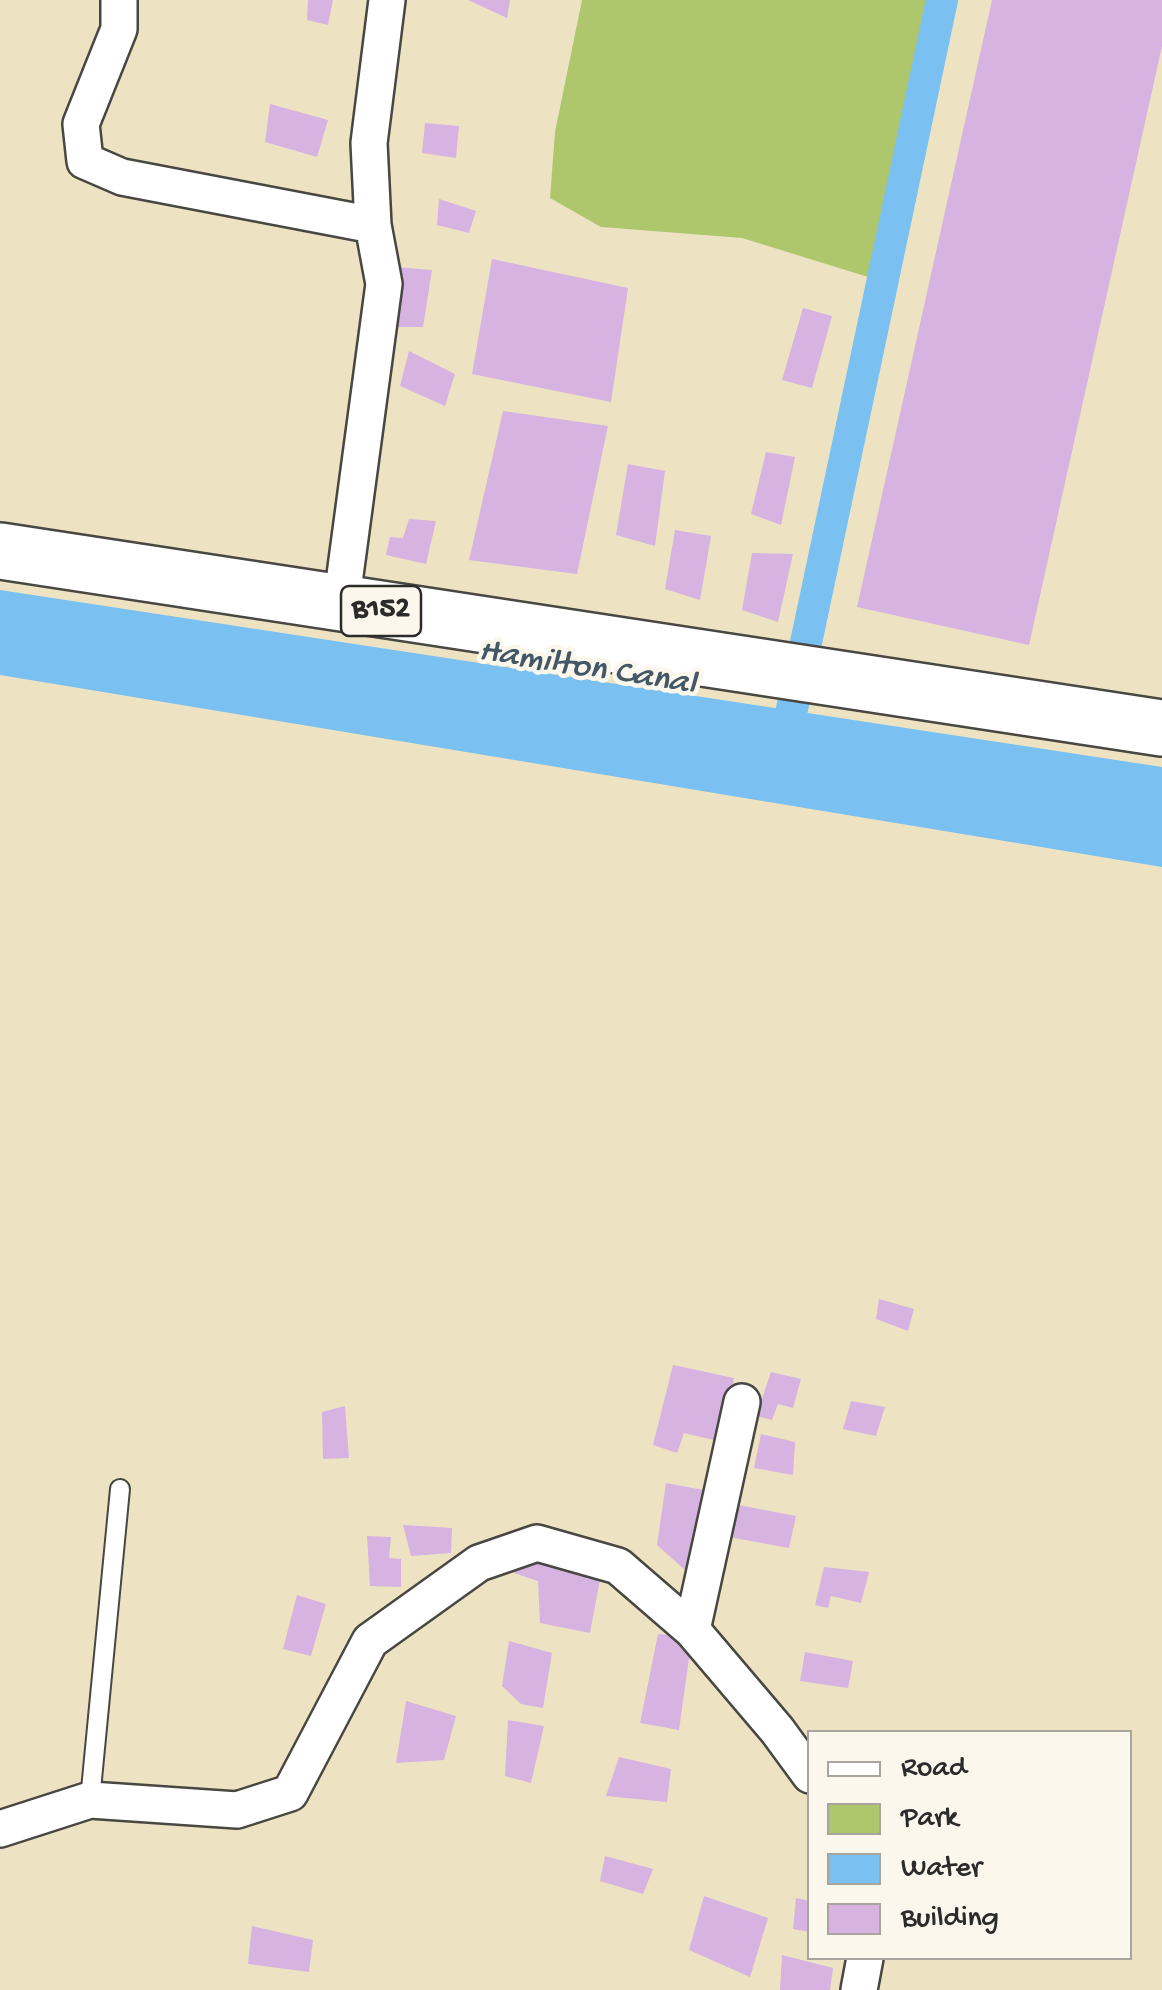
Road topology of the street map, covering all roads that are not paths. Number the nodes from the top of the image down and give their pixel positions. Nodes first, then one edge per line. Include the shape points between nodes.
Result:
1 (119, 0) edge
2 (388, 0) edge
3 (373, 226) junction
4 (0, 550) edge
5 (341, 605) junction
6 (1162, 728) edge
7 (742, 1402) dead end
8 (120, 1489) dead end
9 (692, 1630) junction
10 (807, 1771) edge
11 (90, 1800) junction
12 (0, 1829) edge
13 (865, 1960) edge
14 (860, 1990) edge

1 - 3 street via 119,30 81,124 85,161 122,177
2 - 3 street via 369,143
3 - 5 street via 384,284
4 - 5 main road, B152
5 - 6 main road, B152
7 - 9 street
8 - 11 lane
9 - 10 street
9 - 11 street via 618,1566 537,1543 479,1562 370,1641 290,1793 236,1810
11 - 12 street
13 - 14 street

